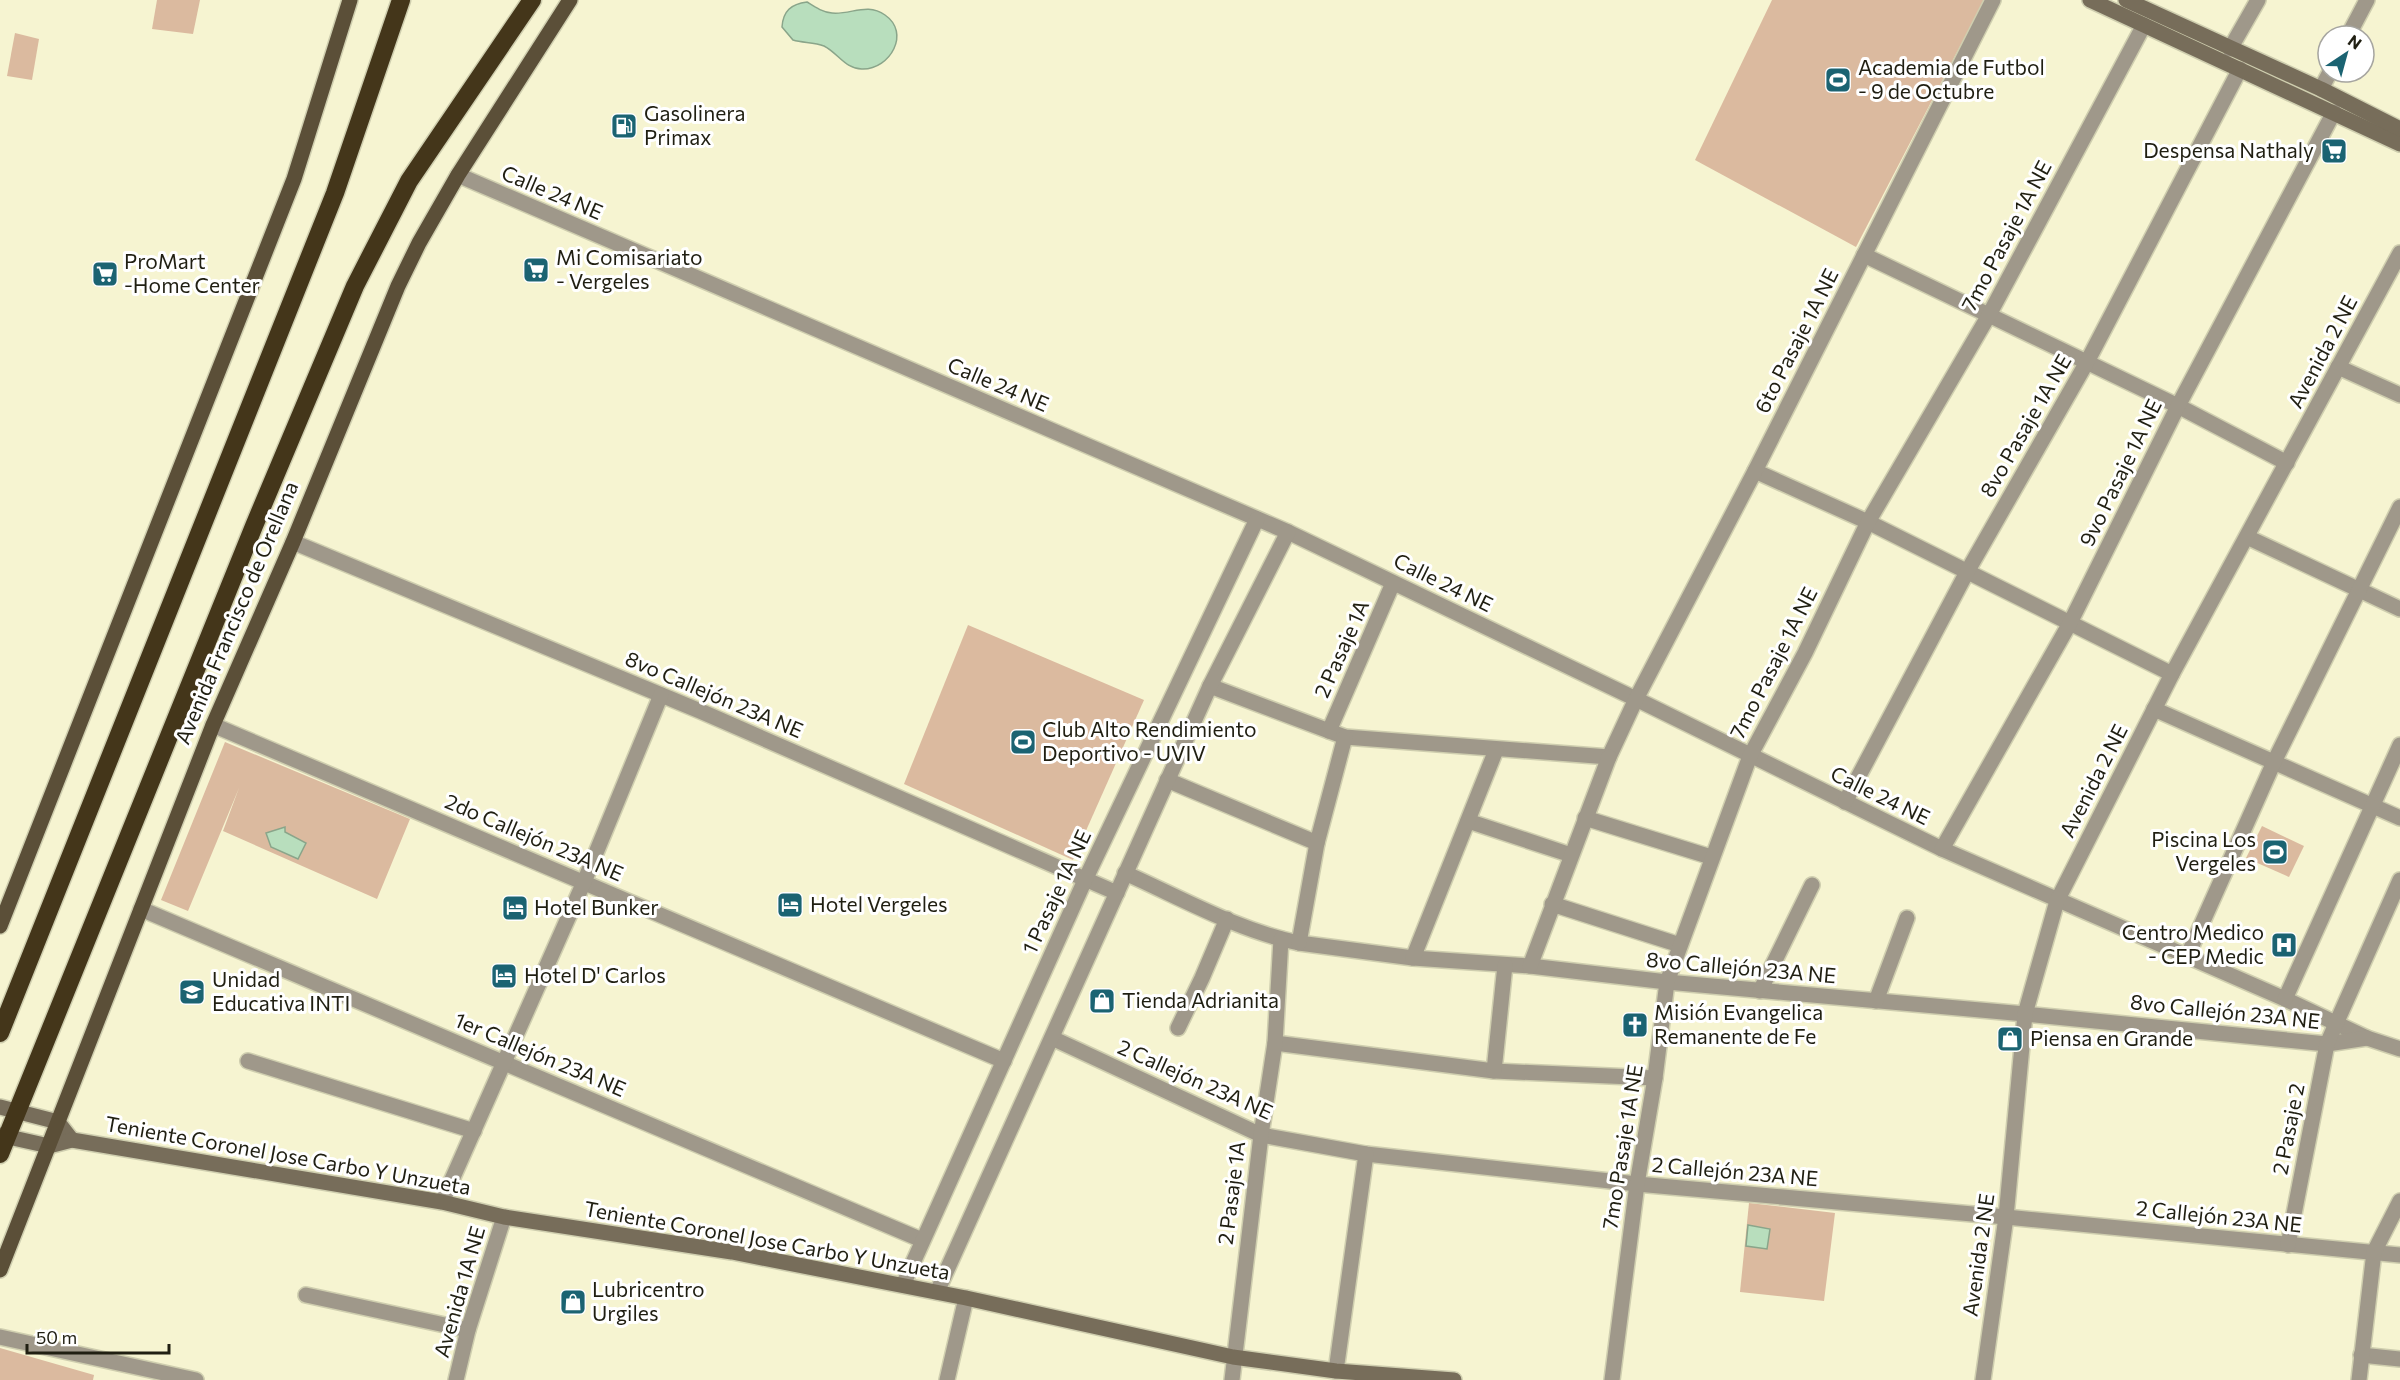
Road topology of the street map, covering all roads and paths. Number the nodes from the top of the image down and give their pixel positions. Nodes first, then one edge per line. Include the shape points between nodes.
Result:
1 (350, 0) edge
2 (401, 0) edge
3 (532, 0) edge
4 (570, 0) edge
5 (1993, 0) edge
6 (2090, 0) edge
7 (2126, 0) edge
8 (2258, 0) edge
9 (2367, 0) edge
10 (2142, 4) edge
11 (2354, 24) edge
12 (2144, 25) junction
13 (2230, 49) junction
14 (2240, 69) junction
15 (2324, 84) edge
16 (2321, 89) junction
17 (2334, 112) junction
18 (2399, 138) edge
19 (458, 175) junction
20 (2400, 253) edge
21 (1864, 255) junction
22 (1989, 315) junction
23 (2087, 362) junction
24 (2338, 367) junction
25 (2400, 395) edge
26 (2178, 406) junction
27 (2287, 462) junction
28 (1755, 471) junction
29 (2400, 507) edge
30 (1257, 519) junction
31 (1868, 522) junction
32 (1287, 532) junction
33 (2247, 537) junction
34 (293, 542) junction
35 (1967, 572) junction
36 (1393, 583) junction
37 (2358, 589) junction
38 (2400, 609) edge
39 (2070, 623) junction
40 (2172, 674) junction
41 (1210, 686) junction
42 (662, 695) junction
43 (1636, 699) junction
44 (2154, 710) junction
45 (213, 725) junction
46 (1329, 731) junction
47 (1345, 737) junction
48 (2400, 745) edge
49 (1496, 750) junction
50 (1750, 756) junction
51 (1609, 757) junction
52 (2274, 762) junction
53 (1167, 780) junction
54 (1845, 802) junction
55 (2373, 806) junction
56 (1586, 818) junction
57 (2400, 818) edge
58 (1468, 821) junction
59 (1317, 843) junction
60 (1942, 849) junction
61 (1571, 855) junction
62 (1711, 857) junction
63 (1125, 873) junction
64 (1085, 880) junction
65 (2400, 880) edge
66 (584, 882) junction
67 (1812, 885) dead end
68 (1117, 893) junction
69 (2057, 901) junction
70 (1552, 904) junction
71 (141, 909) junction
72 (1907, 918) dead end
73 (1227, 919) junction
74 (0, 926) edge
75 (1281, 939) junction
76 (1299, 943) junction
77 (1680, 945) junction
78 (2187, 957) junction
79 (1413, 958) junction
80 (1505, 965) junction
81 (1530, 966) junction
82 (1667, 982) junction
83 (1760, 991) junction
84 (2285, 999) junction
85 (1876, 1001) junction
86 (2025, 1014) junction
87 (2335, 1022) junction
88 (1178, 1028) dead end
89 (0, 1033) edge
90 (1052, 1038) junction
91 (2367, 1038) junction
92 (1275, 1043) junction
93 (2327, 1044) junction
94 (2400, 1049) edge
95 (248, 1061) dead end
96 (1004, 1061) junction
97 (506, 1063) junction
98 (1494, 1071) junction
99 (1655, 1078) junction
100 (0, 1107) edge
101 (18, 1112) junction
102 (58, 1122) junction
103 (474, 1131) junction
104 (1261, 1135) junction
105 (72, 1140) junction
106 (2, 1142) edge
107 (49, 1146) junction
108 (1366, 1154) junction
109 (1637, 1184) junction
110 (2400, 1201) edge
111 (442, 1202) junction
112 (504, 1217) junction
113 (2006, 1217) junction
114 (922, 1240) junction
115 (2288, 1245) junction
116 (2374, 1252) junction
117 (2400, 1255) edge
118 (0, 1270) edge
119 (903, 1285) junction
120 (938, 1293) junction
121 (306, 1295) dead end
122 (966, 1298) junction
123 (468, 1330) junction
124 (0, 1337) edge
125 (2361, 1354) junction
126 (1233, 1357) junction
127 (2400, 1359) edge
128 (1336, 1371) junction
129 (196, 1380) edge
130 (456, 1380) edge
131 (947, 1380) edge
132 (1232, 1380) edge
133 (1454, 1380) edge
134 (1612, 1380) edge
135 (1983, 1380) edge
136 (2359, 1380) edge

1 - 74 main road via 294,179
2 - 89 highway via 335,193
3 - 101 highway, Avenida Francisco de Orellana via 409,181 355,286
4 - 19 main road, Avenida Francisco de Orellana
5 - 21 street, 6to Pasaje 1A NE
6 - 12 street
7 - 10 street
8 - 13 street
9 - 11 street
10 - 13 street
12 - 14 street
12 - 22 street, 7mo Pasaje 1A NE
13 - 16 street
14 - 17 street
14 - 23 street, 8vo Pasaje 1A NE
15 - 16 street
16 - 18 street
17 - 18 street
17 - 26 street, 9vo Pasaje 1A NE
19 - 30 street, Calle 24 NE
19 - 34 main road, Avenida Francisco de Orellana via 398,286
20 - 24 street, Avenida 2 NE
21 - 22 street
21 - 28 street, 6to Pasaje 1A NE
22 - 23 street
22 - 31 street, 7mo Pasaje 1A NE
23 - 26 street
23 - 35 street, 8vo Pasaje 1A NE
24 - 25 street
24 - 27 street, Avenida 2 NE
26 - 27 street
26 - 39 street, 9vo Pasaje 1A NE
27 - 33 street, Avenida 2 NE
28 - 31 street
28 - 43 street, 6to Pasaje 1A NE
29 - 37 street
30 - 32 street, Calle 24 NE
30 - 64 street, 1 Pasaje 1A NE
31 - 35 street
31 - 50 street, 7mo Pasaje 1A NE
32 - 36 street, Calle 24 NE
32 - 41 street
33 - 37 street
33 - 40 street, Avenida 2 NE
34 - 42 street, 8vo Callejón 23A NE
34 - 45 main road, Avenida Francisco de Orellana
35 - 39 street
35 - 54 street, 8vo Pasaje 1A NE
36 - 43 street, Calle 24 NE
36 - 46 street, 2 Pasaje 1A
37 - 38 street
37 - 52 street
39 - 40 street
39 - 60 street, 9vo Pasaje 1A NE
40 - 44 street, Avenida 2 NE
41 - 46 street
41 - 53 street
42 - 64 street, 8vo Callejón 23A NE
42 - 66 street
43 - 50 street, Calle 24 NE
43 - 51 street, 6to Pasaje 1A NE
44 - 52 street
44 - 69 street, Avenida 2 NE
45 - 66 street, 2do Callejón 23A NE
45 - 71 main road, Avenida Francisco de Orellana
46 - 47 street
47 - 49 street
47 - 59 street
48 - 55 street
49 - 51 street
49 - 58 street
50 - 54 street, Calle 24 NE
50 - 62 street, 7mo Pasaje 1A NE
51 - 56 street, 6to Pasaje 1A NE
52 - 55 street
52 - 78 street
53 - 59 street
53 - 63 street
54 - 60 street, Calle 24 NE
55 - 57 street
55 - 84 street
56 - 61 street, 6to Pasaje 1A NE
56 - 62 street
58 - 61 street
58 - 79 street
59 - 76 street
60 - 69 street, Calle 24 NE
61 - 70 street, 6to Pasaje 1A NE
62 - 77 street, 7mo Pasaje 1A NE
63 - 68 street
63 - 73 street, 8vo Callejón 23A NE
64 - 68 street, 8vo Callejón 23A NE
64 - 96 street, 1 Pasaje 1A NE
65 - 87 street, 2 Pasaje 2
66 - 96 street, 2do Callejón 23A NE
66 - 97 street
67 - 83 street
68 - 90 street
69 - 78 street, Calle 24 NE
69 - 86 street, Avenida 2 NE
70 - 77 street
70 - 81 street, 6to Pasaje 1A NE
71 - 97 street, 1er Callejón 23A NE
71 - 102 main road, Avenida Francisco de Orellana
72 - 85 street
73 - 75 street, 8vo Callejón 23A NE
73 - 88 street
75 - 76 street, 8vo Callejón 23A NE
75 - 92 street, 2 Pasaje 1A
76 - 79 street, 8vo Callejón 23A NE
77 - 82 street, 7mo Pasaje 1A NE
78 - 84 street, Calle 24 NE
79 - 80 street, 8vo Callejón 23A NE
80 - 81 street, 8vo Callejón 23A NE
80 - 98 street
81 - 82 street, 8vo Callejón 23A NE
82 - 83 street, 8vo Callejón 23A NE
82 - 99 street, 7mo Pasaje 1A NE
83 - 85 street, 8vo Callejón 23A NE
84 - 87 street, Calle 24 NE
85 - 86 street, 8vo Callejón 23A NE
86 - 93 street, 8vo Callejón 23A NE
86 - 113 street, Avenida 2 NE
87 - 91 street, Calle 24 NE
87 - 93 street, 2 Pasaje 2
90 - 104 street, 2 Callejón 23A NE
90 - 120 street
91 - 93 street, 8vo Callejón 23A NE
91 - 94 street, Calle 24 NE
92 - 98 street
92 - 104 street, 2 Pasaje 1A
93 - 115 street, 2 Pasaje 2
95 - 103 street
96 - 114 street, 1 Pasaje 1A NE
97 - 103 street
97 - 114 street, 1er Callejón 23A NE
98 - 99 street
99 - 109 street, 7mo Pasaje 1A NE
100 - 101 street
101 - 102 street
101 - 106 highway, Avenida Francisco de Orellana
102 - 105 street
102 - 107 main road, Avenida Francisco de Orellana
103 - 111 street
104 - 108 street, 2 Callejón 23A NE
104 - 126 street, 2 Pasaje 1A
105 - 107 street, Teniente Coronel Jose Carbo Y Unzueta
105 - 111 street, Teniente Coronel Jose Carbo Y Unzueta
106 - 107 street
107 - 118 main road, Avenida Francisco de Orellana
108 - 109 street, 2 Callejón 23A NE
108 - 128 street
109 - 113 street, 2 Callejón 23A NE
109 - 134 street, 7mo Pasaje 1A NE
110 - 116 street
111 - 112 street, Teniente Coronel Jose Carbo Y Unzueta
112 - 119 street, Teniente Coronel Jose Carbo Y Unzueta via 732,1252
112 - 123 street, Avenida 1A NE
113 - 115 street, 2 Callejón 23A NE
113 - 135 street, Avenida 2 NE
114 - 119 street, 1 Pasaje 1A NE
115 - 116 street, 2 Callejón 23A NE
116 - 117 street, 2 Callejón 23A NE
116 - 125 street
119 - 120 street, Teniente Coronel Jose Carbo Y Unzueta
120 - 122 street, Teniente Coronel Jose Carbo Y Unzueta
121 - 123 street
122 - 126 street, Teniente Coronel Jose Carbo Y Unzueta
122 - 131 street
123 - 130 street, Avenida 1A NE
124 - 129 street
125 - 127 street
125 - 136 street
126 - 128 street, Teniente Coronel Jose Carbo Y Unzueta
126 - 132 street, 2 Pasaje 1A
128 - 133 street, Teniente Coronel Jose Carbo Y Unzueta

